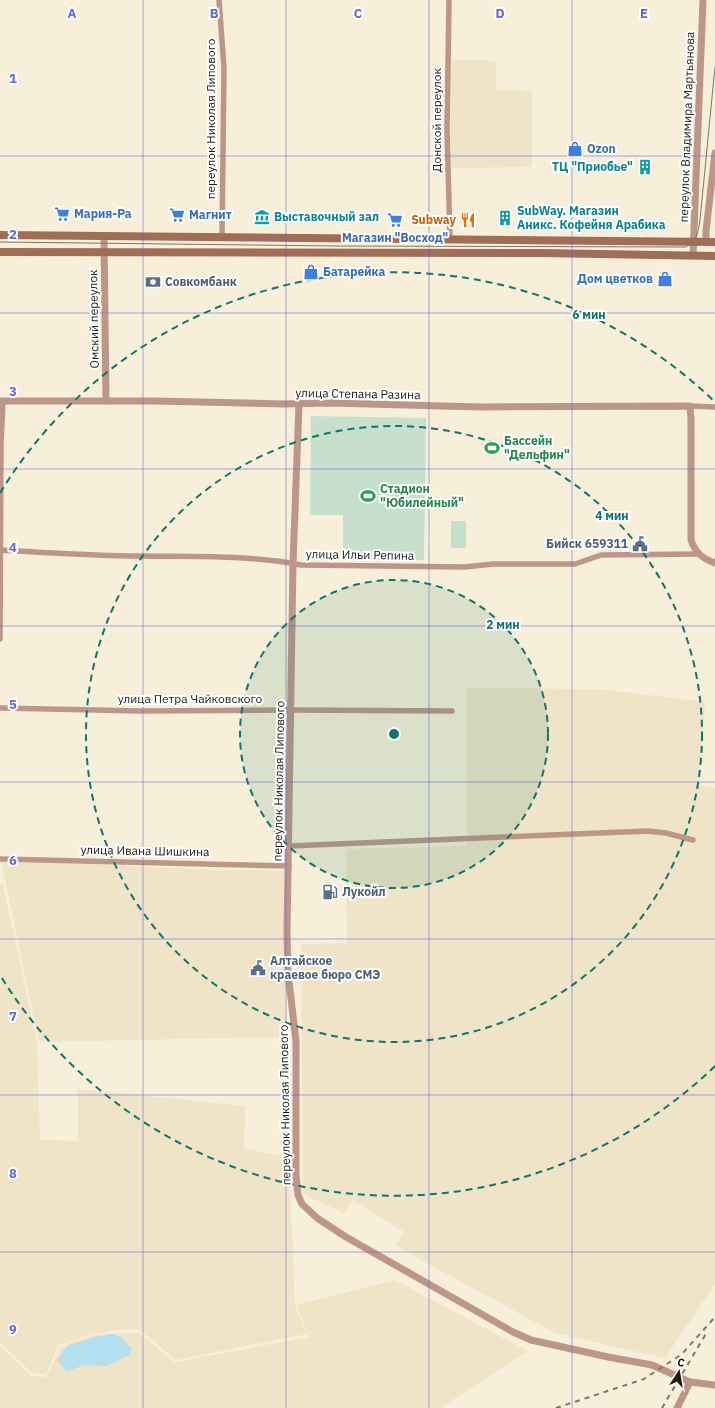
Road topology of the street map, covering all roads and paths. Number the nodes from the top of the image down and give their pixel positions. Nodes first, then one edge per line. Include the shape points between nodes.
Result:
1 (219, 0) edge
2 (449, 0) edge
3 (703, 0) edge
4 (715, 153) edge
5 (0, 235) edge
6 (104, 236) junction
7 (222, 237) junction
8 (450, 240) junction
9 (693, 242) junction
10 (706, 242) junction
11 (715, 242) edge
12 (0, 252) edge
13 (104, 252) junction
14 (223, 252) junction
15 (693, 255) junction
16 (715, 256) edge
17 (1, 401) edge
18 (106, 401) junction
19 (298, 404) junction
20 (690, 406) junction
21 (715, 407) edge
22 (1, 550) junction
23 (698, 554) junction
24 (293, 563) junction
25 (715, 563) edge
26 (0, 639) edge
27 (0, 708) edge
28 (291, 710) junction
29 (452, 711) dead end
30 (693, 840) dead end
31 (289, 846) junction
32 (0, 859) edge
33 (289, 866) junction
34 (690, 1382) junction
35 (715, 1385) edge
36 (677, 1408) edge

1 - 7 street, переулок Николая Липового via 224,68
2 - 8 street, Донской переулок via 447,129
3 - 9 street, переулок Владимира Мартьянова
4 - 10 street
5 - 6 main road
6 - 7 main road
6 - 13 street, Омский переулок
7 - 8 main road
7 - 14 main road
8 - 9 main road
9 - 10 main road
9 - 15 street, переулок Владимира Мартьянова
10 - 11 main road
12 - 13 main road
13 - 14 main road
13 - 18 street, Омский переулок
14 - 15 main road
15 - 16 main road
17 - 18 street, улица Степана Разина
17 - 22 street
18 - 19 street, улица Степана Разина
19 - 20 street, улица Степана Разина via 481,407
19 - 24 street, переулок Николая Липового
20 - 21 street, улица Степана Разина
20 - 23 street via 691,540
22 - 24 street, улица Ильи Репина via 216,556
22 - 26 street
23 - 24 street, улица Ильи Репина via 600,555 575,564 493,564 464,567
23 - 25 street, улица Ильи Репина
24 - 28 street, переулок Николая Липового
27 - 28 street, улица Петра Чайковского via 141,711
28 - 29 street, улица Петра Чайковского
28 - 31 street, переулок Николая Липового
30 - 31 street via 666,832 640,831
31 - 33 street, переулок Николая Липового
32 - 33 street, улица Ивана Шишкина
33 - 34 street, переулок Николая Липового via 288,973 296,1041 296,1175 298,1195 302,1204 317,1218 346,1237 513,1332 531,1340 608,1358 652,1365
34 - 35 street, переулок Николая Липового
34 - 36 street

